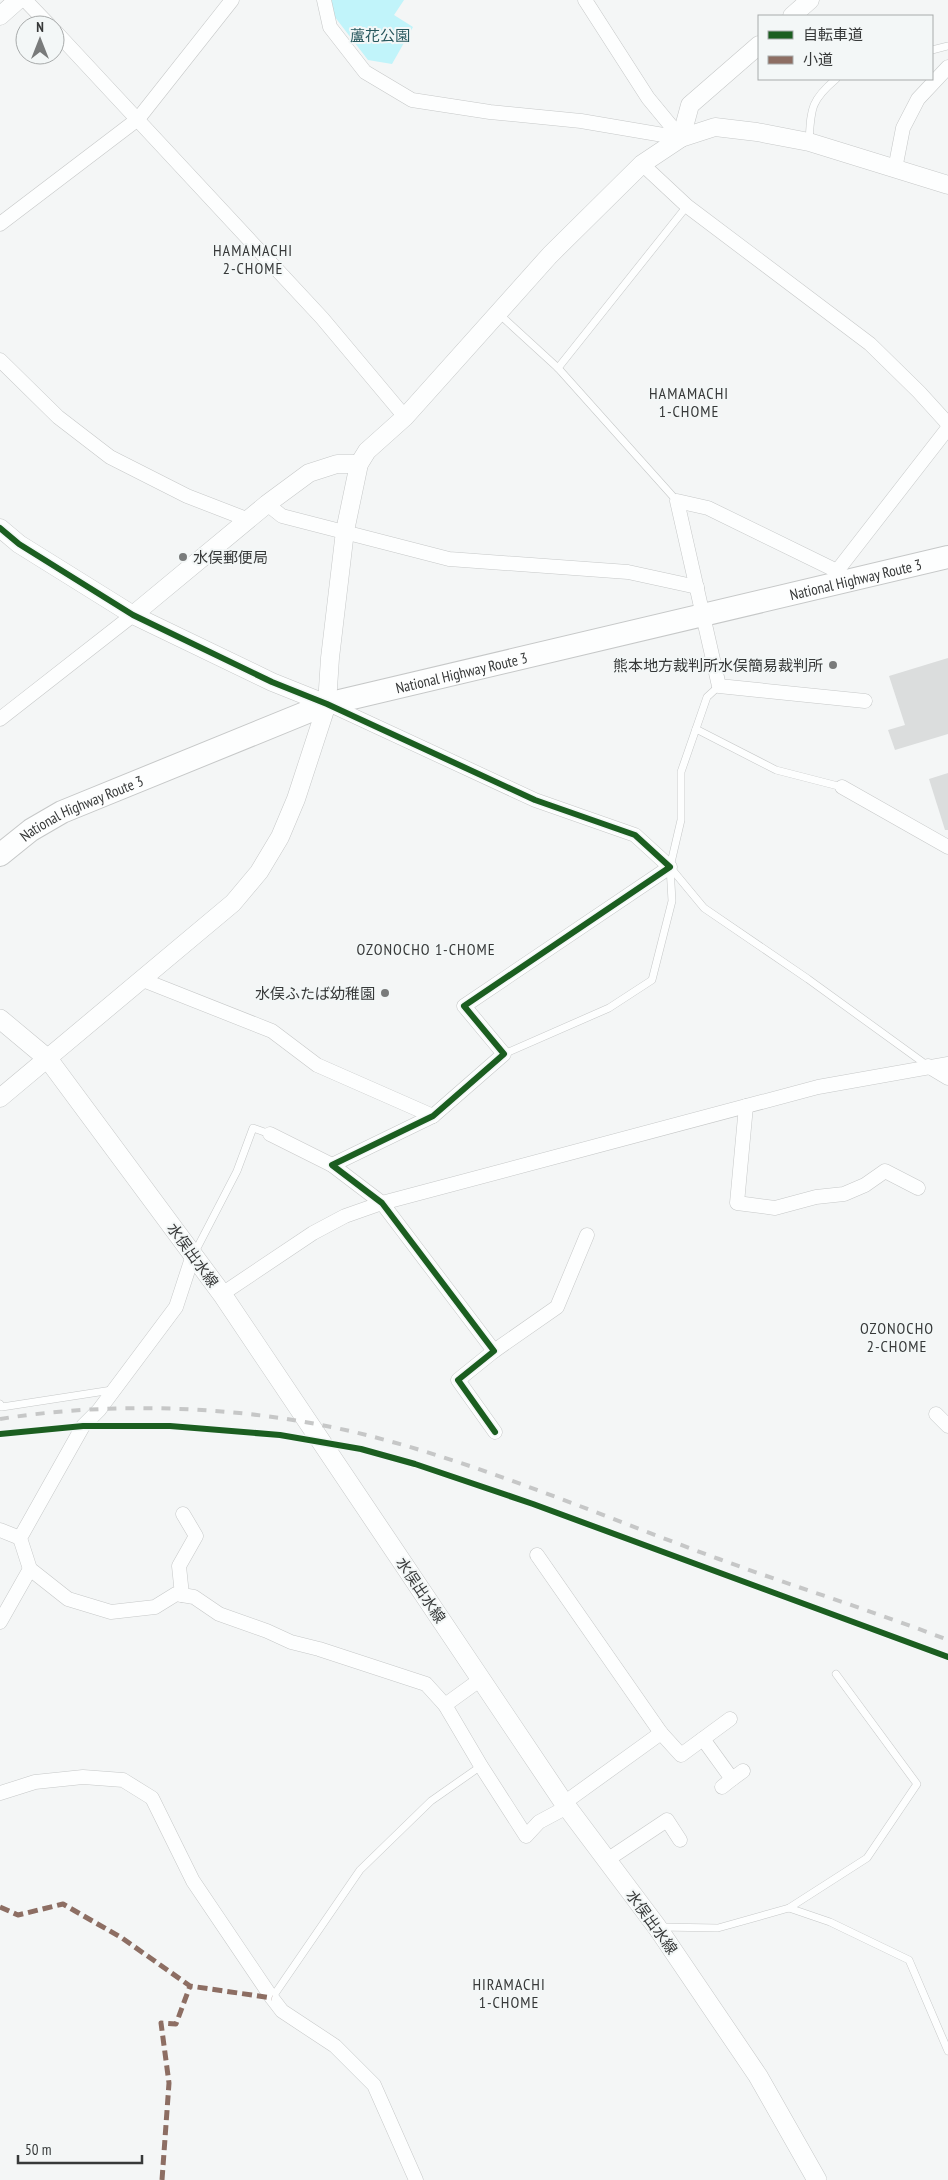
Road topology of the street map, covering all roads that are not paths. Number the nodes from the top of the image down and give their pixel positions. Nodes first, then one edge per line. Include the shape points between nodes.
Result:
1 (18, 0) edge
2 (25, 0) edge
3 (232, 0) edge
4 (324, 0) edge
5 (585, 0) edge
6 (810, 0) edge
7 (39, 15) edge
8 (793, 15) edge
9 (0, 16) edge
10 (65, 42) edge
11 (758, 46) edge
12 (948, 46) edge
13 (933, 50) edge
14 (948, 67) edge
15 (835, 80) edge
16 (138, 119) junction
17 (681, 138) junction
18 (809, 142) junction
19 (642, 164) junction
20 (895, 169) junction
21 (948, 185) edge
22 (687, 206) junction
23 (0, 224) edge
24 (499, 314) junction
25 (0, 360) edge
26 (558, 368) junction
27 (405, 417) junction
28 (948, 424) edge
29 (948, 428) edge
30 (359, 464) junction
31 (677, 501) junction
32 (267, 504) junction
33 (249, 520) junction
34 (0, 528) edge
35 (345, 531) junction
36 (948, 557) edge
37 (841, 576) junction
38 (696, 587) junction
39 (133, 615) junction
40 (703, 616) junction
41 (720, 686) junction
42 (865, 701) dead end
43 (327, 704) junction
44 (0, 719) edge
45 (696, 729) junction
46 (842, 787) joint
47 (948, 847) edge
48 (0, 855) edge
49 (670, 867) junction
50 (143, 980) junction
51 (0, 1019) edge
52 (504, 1054) junction
53 (48, 1059) junction
54 (948, 1064) edge
55 (928, 1066) junction
56 (948, 1078) edge
57 (0, 1098) edge
58 (746, 1106) junction
59 (433, 1116) junction
60 (270, 1134) joint
61 (332, 1165) junction
62 (918, 1188) dead end
63 (382, 1202) junction
64 (588, 1235) dead end
65 (193, 1255) junction
66 (222, 1294) junction
67 (494, 1351) junction
68 (114, 1390) junction
69 (0, 1404) edge
70 (936, 1414) dead end
71 (948, 1426) edge
72 (495, 1432) dead end
73 (183, 1514) dead end
74 (0, 1530) edge
75 (20, 1538) junction
76 (537, 1555) dead end
77 (30, 1569) junction
78 (182, 1595) junction
79 (0, 1622) edge
80 (836, 1674) dead end
81 (481, 1679) junction
82 (445, 1705) junction
83 (730, 1719) dead end
84 (661, 1733) junction
85 (703, 1739) junction
86 (481, 1766) junction
87 (732, 1779) dead end
88 (0, 1793) edge
89 (566, 1805) junction
90 (680, 1840) dead end
91 (607, 1860) junction
92 (789, 1908) junction
93 (658, 1927) junction
94 (272, 1998) junction
95 (948, 2051) edge
96 (416, 2180) edge
97 (817, 2180) edge

1 - 9 street
2 - 7 street
3 - 16 street
4 - 17 street via 330,27 365,72 412,100 581,121
5 - 17 street via 648,98
6 - 8 street
10 - 16 street
11 - 17 street via 690,105
12 - 13 lane
14 - 20 street via 918,99 904,128
15 - 18 lane via 818,95 813,105
16 - 23 street
16 - 27 street via 322,318
17 - 18 street via 715,127
17 - 19 street
18 - 20 street
19 - 22 street
19 - 24 street via 550,255
20 - 21 street
22 - 26 lane
22 - 28 street via 870,344
24 - 26 lane
24 - 27 street
25 - 33 street via 58,417 110,457 187,496
26 - 31 lane
27 - 30 street via 367,451
29 - 37 street
30 - 32 street via 337,464 309,473
30 - 35 street
31 - 37 street via 708,508
31 - 38 street
32 - 33 street
32 - 35 street via 282,516
33 - 39 street
34 - 39 street via 19,544
35 - 38 street via 449,559 628,572
35 - 43 street
36 - 37 highway, National Highway Route 3
37 - 40 highway, National Highway Route 3
38 - 40 street
39 - 43 street via 272,682
39 - 44 street
40 - 41 street
40 - 43 highway, National Highway Route 3
41 - 42 street
41 - 45 lane via 707,697
43 - 48 highway, National Highway Route 3 via 62,812 31,830
43 - 49 street via 535,800 635,835
43 - 50 street via 296,799 280,837 259,872 233,903
45 - 46 lane via 776,770
45 - 49 lane via 681,772 681,820
46 - 47 street
49 - 52 lane via 672,901 652,980 610,1008
49 - 52 street via 464,1006
49 - 55 lane via 704,908
50 - 53 street
50 - 59 street via 272,1031 317,1065
51 - 53 main road, 水俣出水線
52 - 59 street
53 - 57 street
53 - 65 main road, 水俣出水線
54 - 55 street
55 - 56 street
55 - 58 street via 818,1087
58 - 62 street via 737,1203 774,1208 816,1197 844,1194 885,1171
58 - 63 street
59 - 61 street
60 - 61 street
60 - 65 lane via 253,1128 237,1171
61 - 63 street
63 - 66 street via 313,1233
63 - 67 street
64 - 67 street via 557,1307
65 - 66 main road, 水俣出水線
65 - 68 street via 176,1307
66 - 81 main road, 水俣出水線
67 - 72 street via 458,1380
68 - 69 lane
68 - 75 street via 83,1426
70 - 71 street
73 - 78 street via 196,1536 179,1566
74 - 75 street
75 - 77 street
76 - 84 street
77 - 78 street via 68,1599 111,1612 155,1607 176,1594
77 - 79 street
78 - 82 street via 194,1597 219,1614 291,1642 426,1684
80 - 92 lane via 917,1784 867,1858
81 - 82 street
81 - 89 main road, 水俣出水線
82 - 86 street
83 - 85 street
84 - 85 street via 681,1755
84 - 89 street
85 - 87 street
86 - 89 street via 526,1836 538,1822
86 - 94 lane via 431,1801 360,1870
88 - 94 street via 35,1782 83,1777 123,1780 152,1798 193,1881
89 - 91 main road, 水俣出水線
90 - 91 street via 667,1820
91 - 93 main road, 水俣出水線
92 - 93 lane via 718,1928
92 - 95 lane via 830,1922 909,1960
93 - 97 main road, 水俣出水線 via 758,2076
94 - 96 street via 282,2011 335,2046 374,2085

